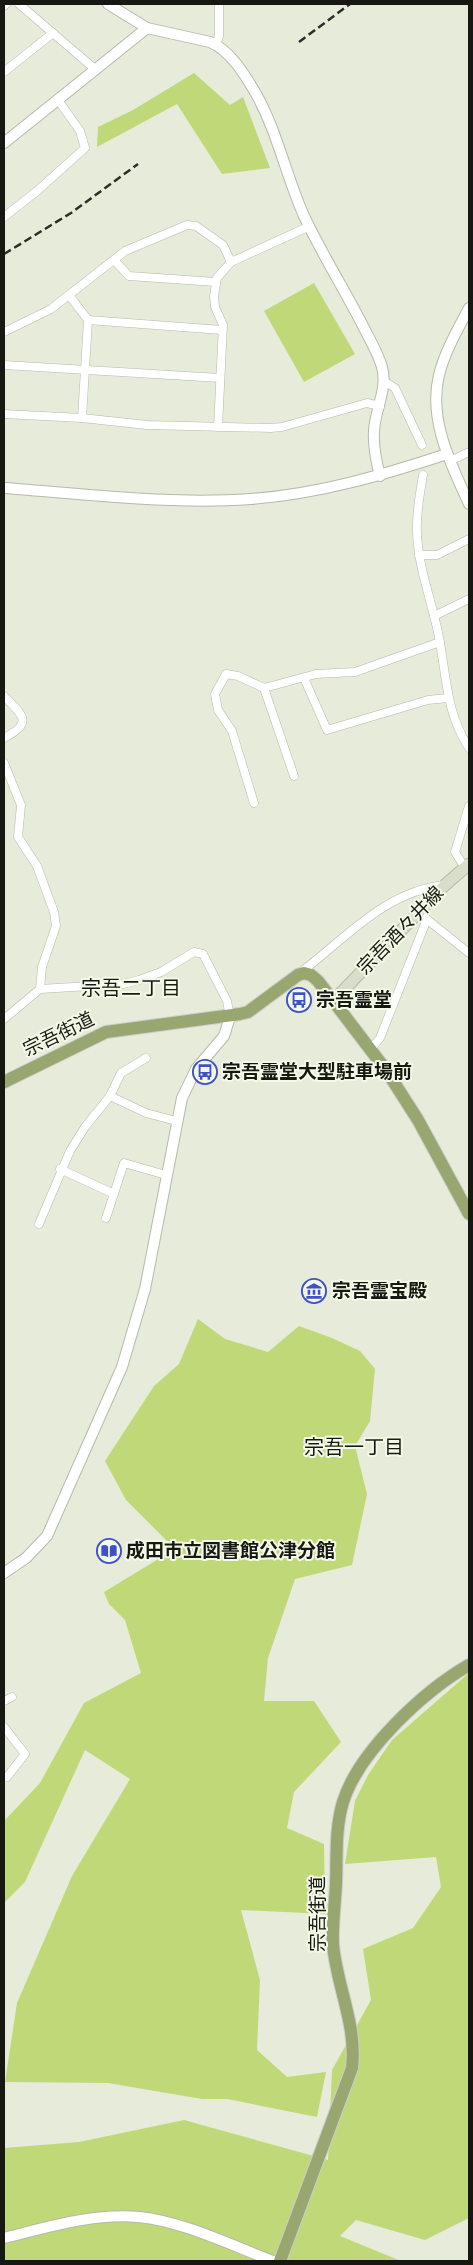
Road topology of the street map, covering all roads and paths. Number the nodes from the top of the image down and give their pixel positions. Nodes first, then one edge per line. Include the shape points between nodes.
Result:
1 (18, 4) edge
2 (108, 4) edge
3 (219, 4) edge
4 (147, 28) junction
5 (53, 33) junction
6 (216, 44) junction
7 (96, 70) junction
8 (4, 72) edge
9 (58, 100) junction
10 (4, 143) edge
11 (4, 217) edge
12 (310, 226) junction
13 (114, 260) junction
14 (231, 262) junction
15 (216, 282) junction
16 (69, 295) junction
17 (469, 308) edge
18 (88, 320) junction
19 (222, 330) junction
20 (4, 332) edge
21 (4, 365) edge
22 (85, 370) junction
23 (220, 378) junction
24 (384, 381) junction
25 (380, 406) junction
26 (4, 414) edge
27 (82, 418) junction
28 (218, 427) junction
29 (422, 445) dead end
30 (469, 452) edge
31 (448, 458) junction
32 (423, 475) dead end
33 (380, 476) junction
34 (4, 488) edge
35 (469, 504) edge
36 (469, 539) edge
37 (419, 555) junction
38 (469, 599) edge
39 (434, 616) junction
40 (440, 642) junction
41 (304, 678) junction
42 (264, 688) junction
43 (4, 696) edge
44 (448, 698) junction
45 (4, 738) edge
46 (469, 748) edge
47 (4, 763) edge
48 (294, 776) dead end
49 (254, 803) dead end
50 (469, 806) edge
51 (467, 866) edge
52 (444, 885) junction
53 (423, 916) junction
54 (469, 953) edge
55 (298, 975) junction
56 (40, 989) junction
57 (334, 1000) junction
58 (230, 1017) junction
59 (4, 1018) edge
60 (371, 1049) junction
61 (146, 1058) dead end
62 (4, 1082) edge
63 (110, 1096) junction
64 (176, 1121) junction
65 (60, 1169) junction
66 (166, 1175) junction
67 (114, 1194) junction
68 (469, 1214) edge
69 (106, 1218) dead end
70 (39, 1224) dead end
71 (4, 1573) edge
72 (469, 1665) edge
73 (12, 1697) dead end
74 (4, 1701) edge
75 (4, 1727) edge
76 (7, 1777) dead end
77 (4, 2238) edge
78 (273, 2261) edge
79 (280, 2261) edge

1 - 5 street
2 - 4 street
3 - 6 street
4 - 6 street
4 - 7 street
5 - 7 street
5 - 8 street
6 - 12 street via 237,66 255,93
7 - 9 street
9 - 10 street
9 - 11 street via 80,131 86,148
12 - 14 street
12 - 24 street via 378,357
13 - 14 street via 125,251 188,225 196,226 223,245
13 - 15 street via 129,276
13 - 16 street
14 - 15 street
15 - 19 street via 215,307 223,324
16 - 18 street
16 - 20 street via 51,309
17 - 31 street via 446,355 436,388 436,415
18 - 19 street
18 - 22 street
19 - 23 street
21 - 22 street
22 - 23 street
22 - 27 street
23 - 28 street
24 - 25 street
24 - 29 street via 395,388
25 - 28 street via 367,403 282,427
25 - 33 street via 374,431 374,450
26 - 27 street
27 - 28 street via 147,425
30 - 31 street
31 - 33 street
31 - 35 street
32 - 37 street via 416,531
33 - 34 street via 293,494 206,501
36 - 37 street via 438,555
37 - 39 street
38 - 39 street
39 - 40 street
40 - 41 street via 355,672 316,674
40 - 44 street
41 - 42 street
41 - 44 street via 327,730 428,700
42 - 48 street
42 - 49 street via 226,674 215,694 218,710 232,731
43 - 45 street via 23,716 24,723
44 - 46 street via 460,734
47 - 56 street via 21,805 18,837 37,866 54,912 56,926 42,967
50 - 51 street via 455,852
51 - 52 main road, 宗吾酒々井線
52 - 53 main road, 宗吾酒々井線
52 - 55 street via 409,892 377,910
53 - 54 street
53 - 57 main road, 宗吾酒々井線
53 - 60 street via 380,1038
55 - 57 highway via 311,975
55 - 58 highway, 宗吾街道 via 248,1012
56 - 58 street via 123,984 161,972 194,952 203,954 227,1000
56 - 59 street
57 - 60 highway
58 - 62 highway, 宗吾街道 via 106,1032
58 - 64 street via 224,1036 190,1080
60 - 68 highway via 418,1120
61 - 63 street via 121,1073
63 - 64 street via 146,1113
63 - 65 street via 85,1126
64 - 66 street
65 - 67 street
65 - 70 street
66 - 67 street via 124,1163
66 - 71 street via 145,1289 122,1367 47,1536 26,1558
67 - 69 street
72 - 79 highway, 宗吾街道 via 442,1682 371,1751 356,1772 342,1804 333,1944 353,2037 352,2068
73 - 74 street
75 - 76 street via 25,1754
77 - 78 street via 68,2222 140,2217 172,2223

